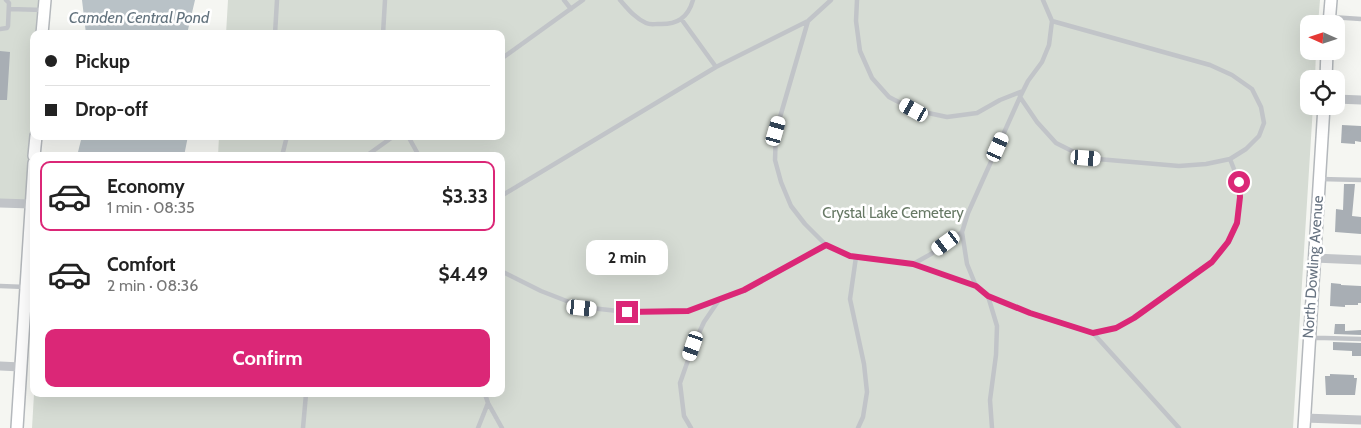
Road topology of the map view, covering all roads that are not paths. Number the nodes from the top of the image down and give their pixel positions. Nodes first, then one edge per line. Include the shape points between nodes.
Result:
1 (6, 0) edge
2 (277, 0) edge
3 (385, 0) edge
4 (564, 0) edge
5 (583, 0) edge
6 (620, 0) edge
7 (693, 0) edge
8 (831, 0) edge
9 (857, 0) edge
10 (1043, 0) edge
11 (1331, 0) edge
12 (44, 5) edge
13 (10, 9) junction
14 (571, 9) junction
15 (1330, 15) edge
16 (1361, 18) edge
17 (1345, 19) edge
18 (682, 20) junction
19 (808, 21) junction
20 (1052, 21) junction
21 (0, 29) edge
22 (42, 30) edge
23 (275, 30) edge
24 (383, 30) edge
25 (505, 56) edge
26 (716, 67) junction
27 (1023, 91) junction
28 (1020, 97) junction
29 (1345, 99) edge
30 (1361, 100) edge
31 (1323, 115) edge
32 (388, 140) edge
33 (410, 140) edge
34 (372, 152) edge
35 (417, 152) edge
36 (1230, 159) junction
37 (1319, 179) junction
38 (1361, 180) edge
39 (505, 194) edge
40 (0, 203) edge
41 (30, 204) edge
42 (30, 221) edge
43 (962, 232) junction
44 (826, 245) junction
45 (856, 257) junction
46 (1314, 258) junction
47 (1361, 260) edge
48 (913, 264) junction
49 (505, 273) edge
50 (0, 286) edge
51 (976, 286) junction
52 (26, 287) junction
53 (988, 296) junction
54 (720, 299) junction
55 (1093, 333) junction
56 (1309, 338) junction
57 (1361, 339) edge
58 (0, 366) edge
59 (20, 367) junction
60 (306, 397) edge
61 (486, 397) edge
62 (488, 403) junction
63 (1361, 420) edge
64 (1304, 423) edge
65 (17, 428) edge
66 (303, 428) edge
67 (478, 428) edge
68 (502, 428) edge
69 (691, 428) edge
70 (858, 428) edge
71 (992, 428) edge
72 (1179, 428) edge

1 - 13 lane
2 - 23 lane
3 - 24 lane
4 - 14 lane
5 - 14 lane
6 - 18 lane via 632,14 648,24
7 - 18 lane
8 - 19 lane
9 - 27 lane via 860,51 872,78 889,96 914,110 946,117 977,113
10 - 20 lane
11 - 15 street
12 - 13 lane
12 - 22 street
13 - 21 lane via 7,28
14 - 25 lane
16 - 17 lane
18 - 26 lane
19 - 26 lane
19 - 44 lane via 776,131 775,160 791,206
20 - 27 lane via 1049,45 1042,62
20 - 36 lane via 1210,65 1252,89 1264,123 1259,136
26 - 39 lane
27 - 28 lane
28 - 36 lane via 1056,143 1086,158 1179,166
28 - 43 lane
29 - 30 street
31 - 37 street, North Dowling Avenue
32 - 34 lane
33 - 35 lane
36 - 55 lane via 1239,182 1240,197 1237,223 1228,242 1212,262 1134,318 1116,328
37 - 38 lane
37 - 46 street, North Dowling Avenue
40 - 41 street
42 - 52 street
43 - 48 lane
43 - 51 lane via 967,264
44 - 45 lane
44 - 54 lane via 744,290
45 - 48 lane
45 - 70 lane via 850,299 868,392
46 - 47 street
46 - 56 street, North Dowling Avenue
48 - 51 lane
49 - 54 lane via 582,308 627,312 688,311
50 - 52 lane
51 - 53 lane
52 - 59 street
53 - 55 lane
53 - 71 lane via 997,326 990,400
54 - 69 lane via 704,322 680,383 684,416
55 - 72 lane
56 - 57 lane
56 - 64 street, North Dowling Avenue
58 - 59 street
59 - 65 street
60 - 66 lane
61 - 62 lane
62 - 67 lane
62 - 68 lane
63 - 64 street

